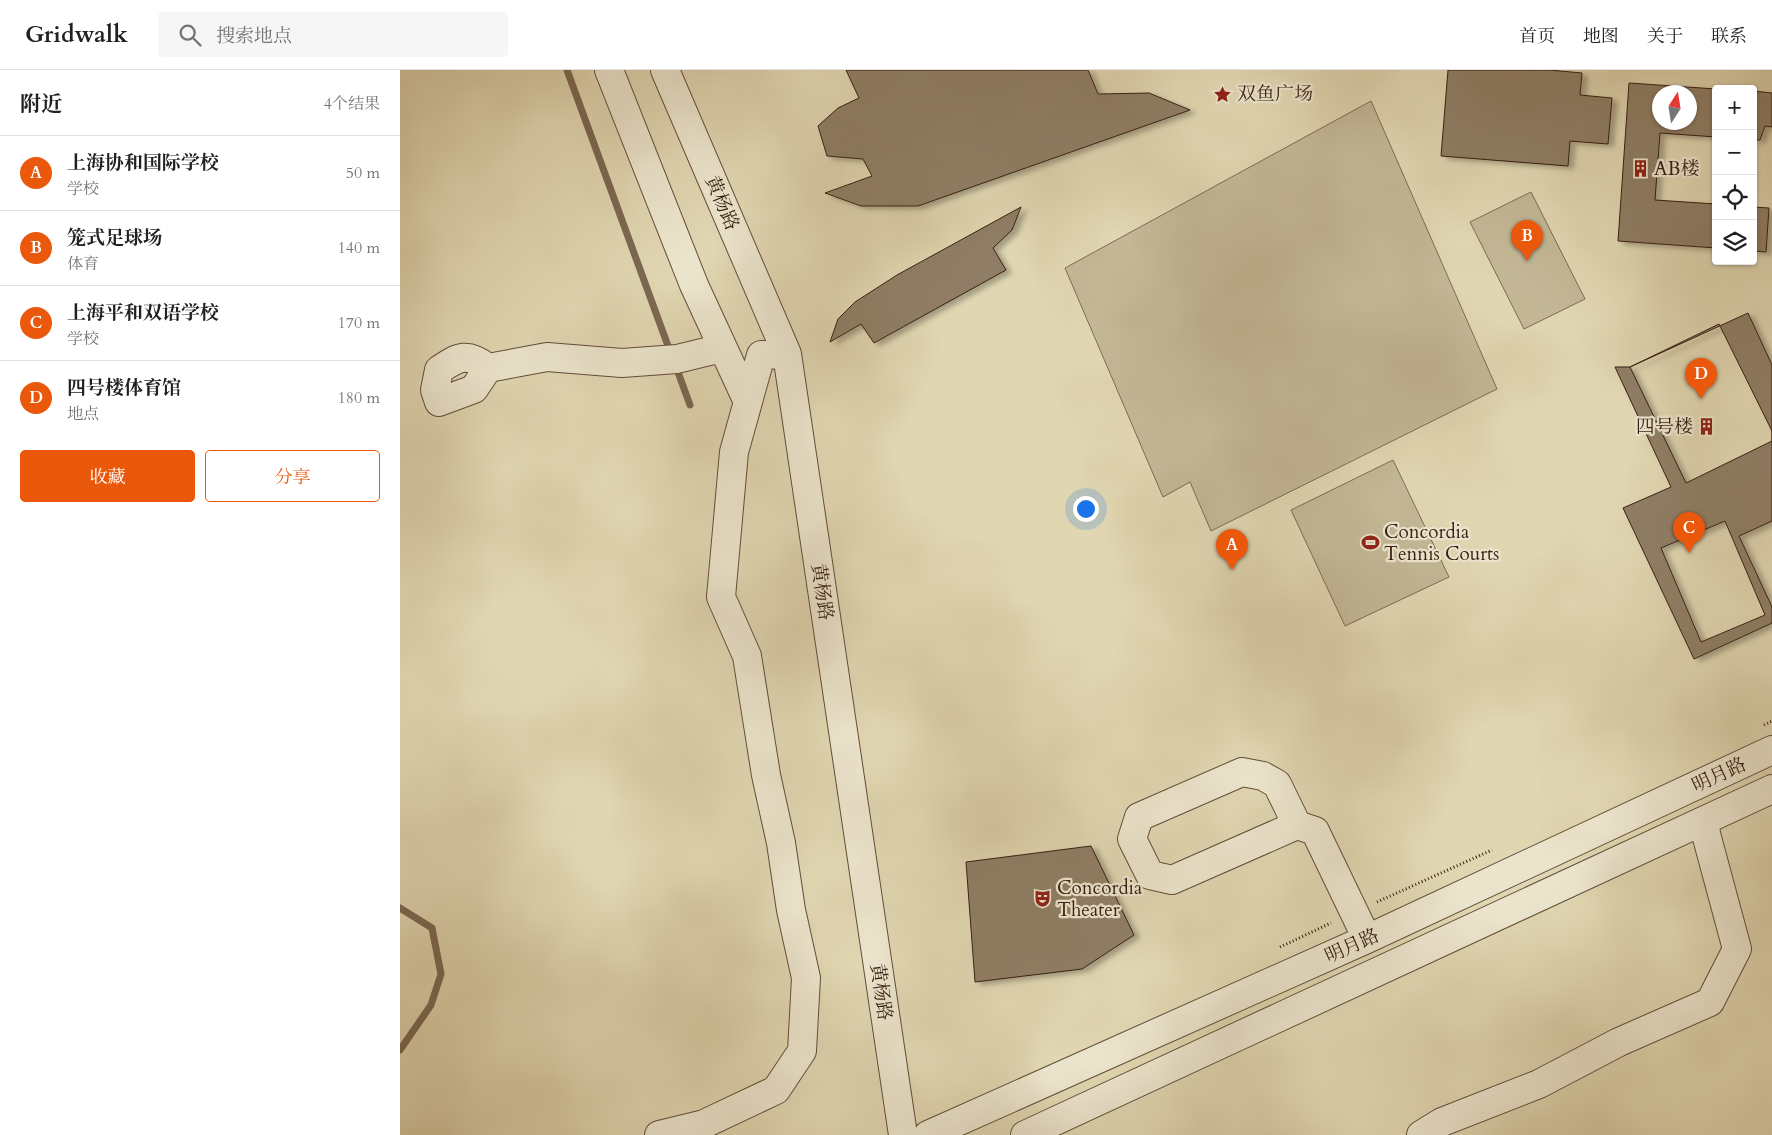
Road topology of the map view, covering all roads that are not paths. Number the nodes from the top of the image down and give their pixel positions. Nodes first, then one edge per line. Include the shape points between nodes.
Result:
1 (609, 70) edge
2 (665, 70) edge
3 (722, 348) junction
4 (787, 354) junction
5 (488, 368) dead end
6 (747, 400) junction
7 (1772, 750) edge
8 (1772, 789) edge
9 (1705, 821) junction
10 (1297, 825) junction
11 (1367, 939) junction
12 (659, 1135) edge
13 (903, 1135) edge
14 (928, 1135) edge
15 (1025, 1135) edge
16 (1421, 1135) edge

1 - 3 street
2 - 4 street, 黄杨路
3 - 5 street via 677,359 622,363 547,357
3 - 6 street
4 - 6 street via 760,355
4 - 13 street, 黄杨路
6 - 12 street via 734,452 721,597 747,656 766,775 782,843 791,910 806,978 802,1051 776,1090 704,1124
7 - 11 street, 明月路
8 - 9 street, 明月路
9 - 15 street, 明月路
9 - 16 street via 1737,949 1710,1002 1619,1042 1539,1084 1442,1122
10 - 10 street via 1172,880 1150,875 1132,839 1139,817 1242,772 1263,776 1277,784
10 - 11 street via 1315,831
11 - 14 street, 明月路

